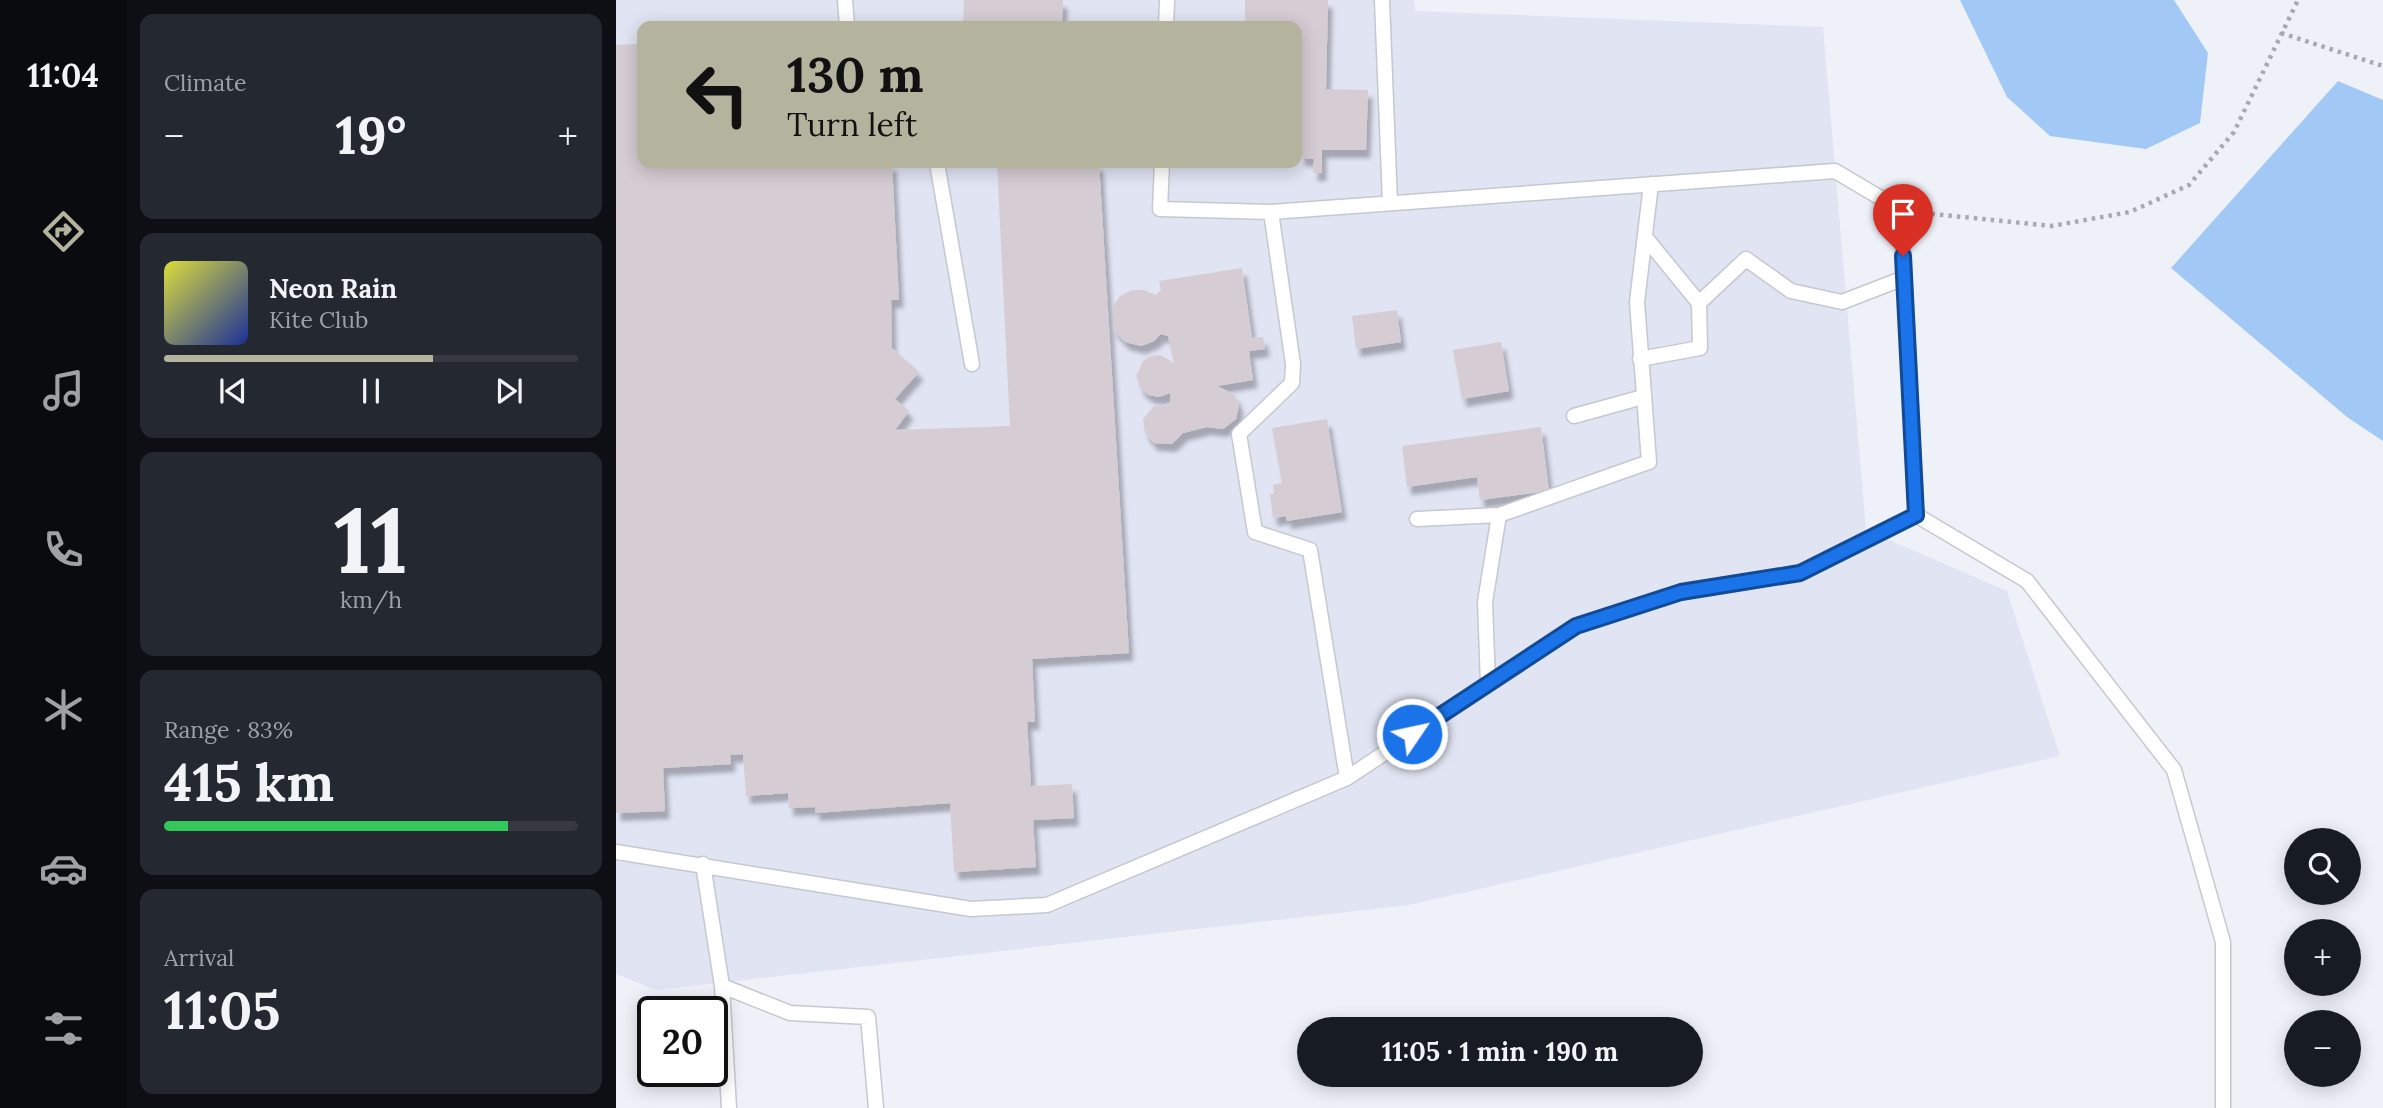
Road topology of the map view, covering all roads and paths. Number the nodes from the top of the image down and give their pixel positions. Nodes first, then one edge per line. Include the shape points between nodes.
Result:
1 (845, 0) edge
2 (1167, 0) edge
3 (1382, 0) edge
4 (2298, 0) edge
5 (847, 21) edge
6 (1166, 21) edge
7 (2281, 33) junction
8 (2383, 66) edge
9 (938, 168) edge
10 (1162, 168) edge
11 (1651, 184) junction
12 (1390, 204) junction
13 (1901, 210) junction
14 (1271, 212) junction
15 (1645, 237) junction
16 (1904, 278) junction
17 (1699, 303) junction
18 (1640, 359) junction
19 (972, 364) dead end
20 (1643, 397) junction
21 (1574, 416) dead end
22 (1499, 515) junction
23 (1916, 515) junction
24 (1417, 519) dead end
25 (1488, 684) junction
26 (1347, 778) junction
27 (616, 852) edge
28 (703, 864) junction
29 (722, 986) junction
30 (730, 1108) edge
31 (876, 1108) edge
32 (2223, 1108) edge

1 - 5 lane
2 - 6 lane
3 - 12 lane
4 - 7 path
7 - 8 path
7 - 13 path via 2234,132 2189,185 2130,212 2052,226
9 - 19 lane
10 - 14 lane via 1160,209
11 - 12 lane
11 - 13 lane via 1835,171
11 - 15 lane
12 - 14 lane
13 - 16 lane
14 - 26 lane via 1292,383 1239,434 1255,532 1310,550
15 - 17 lane
15 - 18 lane via 1637,302
16 - 17 lane via 1842,302 1791,291 1746,259
16 - 23 lane
17 - 18 lane via 1700,348
18 - 20 lane
20 - 21 lane
20 - 22 lane via 1650,462
22 - 24 lane
22 - 25 lane via 1485,602
23 - 25 lane via 1800,573 1681,592 1576,626
23 - 32 lane via 2027,581 2174,770 2223,942
25 - 26 lane
26 - 28 lane via 1047,905 971,909
27 - 28 lane
28 - 29 lane
29 - 30 lane
29 - 31 lane via 790,1013 868,1017

